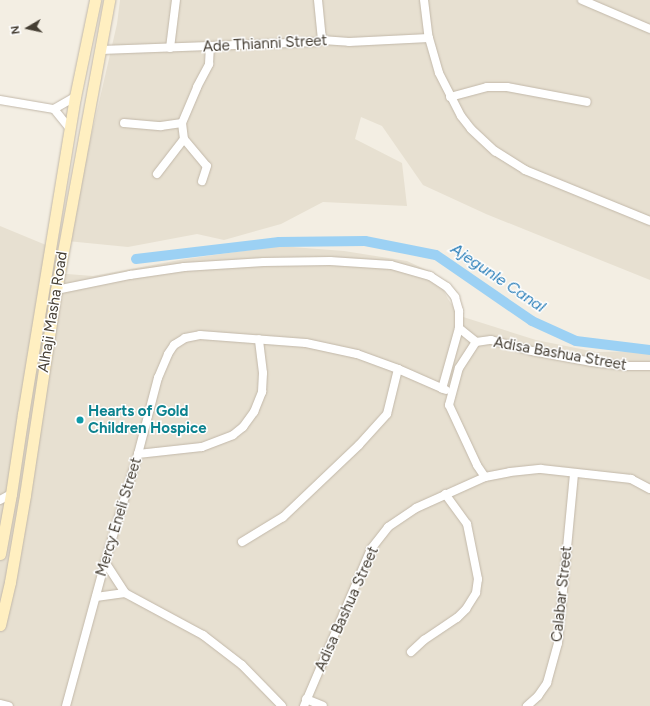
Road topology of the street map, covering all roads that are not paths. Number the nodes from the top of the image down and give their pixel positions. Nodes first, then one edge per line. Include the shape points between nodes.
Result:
1 (96, 0) edge
2 (109, 0) edge
3 (176, 0) edge
4 (318, 0) edge
5 (424, 0) edge
6 (582, 0) edge
7 (650, 29) edge
8 (429, 38) junction
9 (322, 40) junction
10 (210, 47) junction
11 (170, 48) junction
12 (102, 50) junction
13 (75, 97) junction
14 (450, 97) junction
15 (0, 100) edge
16 (587, 102) dead end
17 (54, 110) junction
18 (124, 123) dead end
19 (182, 123) junction
20 (70, 129) junction
21 (184, 139) junction
22 (157, 174) dead end
23 (202, 181) dead end
24 (650, 222) edge
25 (57, 286) junction
26 (459, 328) junction
27 (259, 339) junction
28 (476, 342) junction
29 (650, 366) edge
30 (398, 369) junction
31 (442, 388) junction
32 (452, 392) junction
33 (138, 454) junction
34 (574, 474) junction
35 (485, 477) junction
36 (650, 489) edge
37 (11, 494) junction
38 (445, 494) junction
39 (0, 500) edge
40 (3, 518) edge
41 (242, 542) dead end
42 (0, 554) edge
43 (105, 562) junction
44 (125, 592) junction
45 (96, 597) junction
46 (0, 625) edge
47 (411, 652) dead end
48 (305, 703) edge
49 (0, 704) edge
50 (9, 706) edge
51 (66, 706) edge
52 (282, 706) edge
53 (323, 706) edge
54 (527, 706) edge

1 - 13 street, Alhaji Masha Road
2 - 12 street, Alhaji Masha Road
3 - 11 street
4 - 9 street
5 - 8 street
6 - 7 street
8 - 9 street, Ade Thianni Street via 349,42
8 - 14 street
9 - 10 street, Ade Thianni Street
10 - 11 street, Ade Thianni Street
10 - 19 street via 209,64
11 - 12 street, Ade Thianni Street
12 - 25 street, Alhaji Masha Road
13 - 17 street
13 - 20 street, Alhaji Masha Road
14 - 16 street via 487,87 507,87
14 - 24 street via 471,129 495,151 525,170
15 - 17 street
17 - 20 street
18 - 19 street via 161,126
19 - 21 street
20 - 37 street, Alhaji Masha Road
21 - 22 street
21 - 23 street via 207,166
25 - 26 street via 184,267 330,261 391,265 430,276 447,287 455,297 459,311
25 - 46 street, Alhaji Masha Road via 10,582
26 - 28 street
26 - 31 street
27 - 30 street, Mercy Eneli Street via 306,343 357,354
27 - 33 street, Mercy Eneli Street via 200,335 185,338 174,346 158,378
27 - 33 street via 263,373 262,392 254,412 243,427 227,438 202,447
28 - 29 street, Adisa Bashua Street via 491,340 532,351 592,362
28 - 32 street, Adisa Bashua Street via 459,368
30 - 31 street, Mercy Eneli Street
30 - 41 street via 387,414 364,440 283,517
31 - 32 street, Mercy Eneli Street
32 - 35 street, Adisa Bashua Street via 449,405
33 - 43 street, Mercy Eneli Street
34 - 35 street, Adisa Bashua Street via 542,469
34 - 36 street, Adisa Bashua Street via 631,479
34 - 54 street, Calabar Street via 558,643 547,683
35 - 38 street, Adisa Bashua Street
37 - 39 street
37 - 40 street, Alhaji Masha Road
38 - 47 street via 467,524 478,579 476,593 457,618
38 - 48 street, Adisa Bashua Street via 416,508 388,527 371,549
40 - 42 street, Alhaji Masha Road
43 - 44 street
43 - 45 street, Mercy Eneli Street
44 - 45 street
44 - 52 street via 203,635 242,665
45 - 51 street, Mercy Eneli Street
48 - 53 street
49 - 50 street

